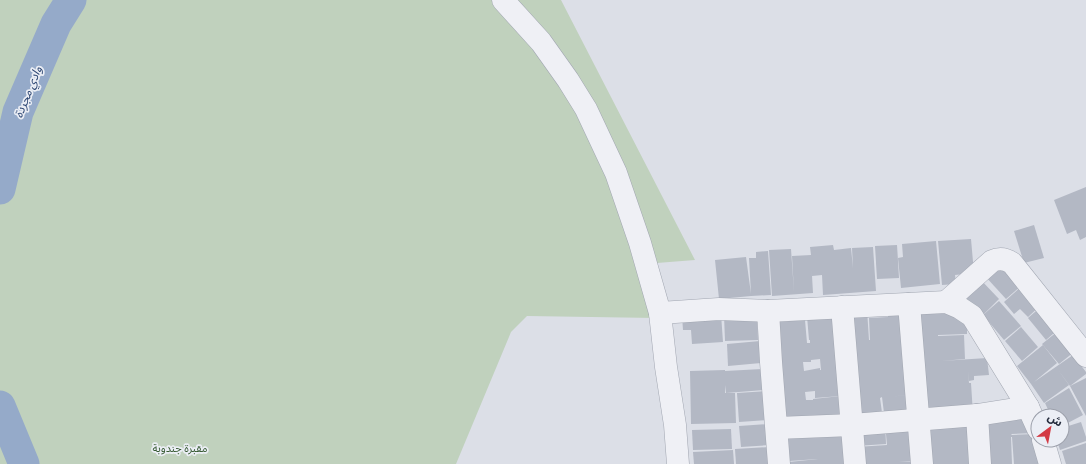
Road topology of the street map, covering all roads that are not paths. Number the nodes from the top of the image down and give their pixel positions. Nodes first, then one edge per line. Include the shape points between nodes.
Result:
1 (503, 0) edge
2 (946, 302) junction
3 (909, 304) junction
4 (842, 308) junction
5 (768, 310) junction
6 (660, 312) junction
7 (1086, 356) edge
8 (1028, 407) junction
9 (1030, 411) edge
10 (977, 415) junction
11 (918, 420) junction
12 (852, 425) junction
13 (777, 428) junction
14 (1045, 448) edge
15 (678, 464) edge
16 (779, 464) edge
17 (855, 464) edge
18 (922, 464) edge
19 (980, 464) edge
20 (1050, 464) edge

1 - 6 street via 541,42 586,110 616,173
2 - 3 street
2 - 7 street via 992,261 1007,260
2 - 8 street via 972,316
3 - 4 street
3 - 11 street
4 - 5 street
4 - 12 street
5 - 6 street
5 - 13 street
6 - 15 street
8 - 9 street
8 - 10 street
10 - 11 street
10 - 19 street
11 - 12 street
11 - 18 street
12 - 13 street
12 - 17 street
13 - 16 street
14 - 20 street

